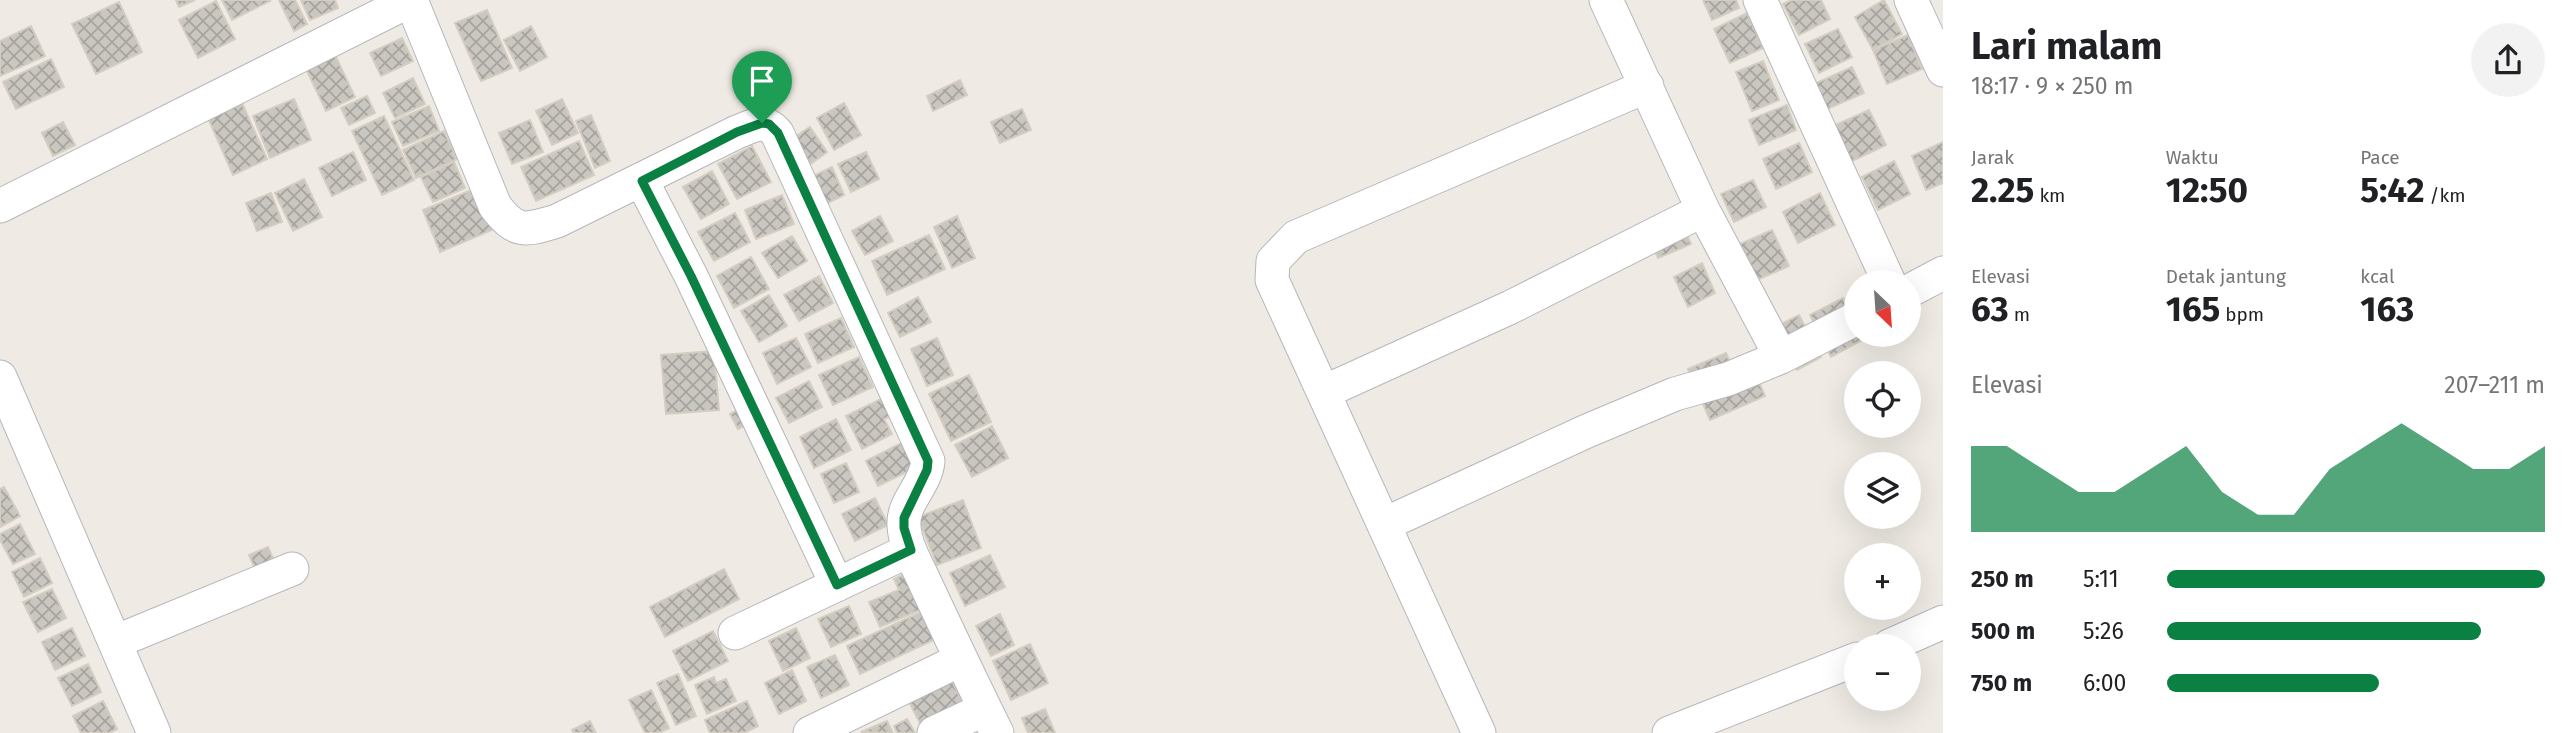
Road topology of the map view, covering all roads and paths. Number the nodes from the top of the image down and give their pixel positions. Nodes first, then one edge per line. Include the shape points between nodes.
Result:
1 (411, 0) edge
2 (1606, 0) edge
3 (1760, 0) edge
4 (1911, 0) edge
5 (1943, 70) edge
6 (1647, 86) junction
7 (642, 181) junction
8 (0, 206) edge
9 (1703, 211) junction
10 (1884, 270) edge
11 (1943, 273) edge
12 (1922, 284) edge
13 (1844, 325) edge
14 (1781, 357) junction
15 (0, 377) edge
16 (1324, 392) junction
17 (1385, 524) junction
18 (911, 550) junction
19 (292, 569) dead end
20 (837, 585) junction
21 (1943, 622) edge
22 (736, 633) dead end
23 (1916, 634) edge
24 (116, 642) junction
25 (960, 660) junction
26 (1844, 664) edge
27 (991, 721) edge
28 (154, 733) edge
29 (810, 733) edge
30 (934, 733) edge
31 (1479, 733) edge
32 (1669, 733) edge

1 - 7 street via 495,206 507,222 528,229 557,221
1 - 8 street
2 - 6 street
3 - 10 street
4 - 5 street
6 - 9 street
6 - 16 street via 1296,237 1273,261 1272,279
7 - 18 street via 762,123 778,133 928,461 904,518
7 - 20 street
9 - 14 street
9 - 16 street via 1511,307
11 - 12 street
13 - 14 street
14 - 17 street via 1587,431
15 - 24 street
16 - 17 street
17 - 31 street
18 - 20 street
18 - 25 street
19 - 24 street
20 - 22 street
21 - 23 street
24 - 28 street
25 - 27 street
25 - 29 street
26 - 32 street
27 - 30 street

